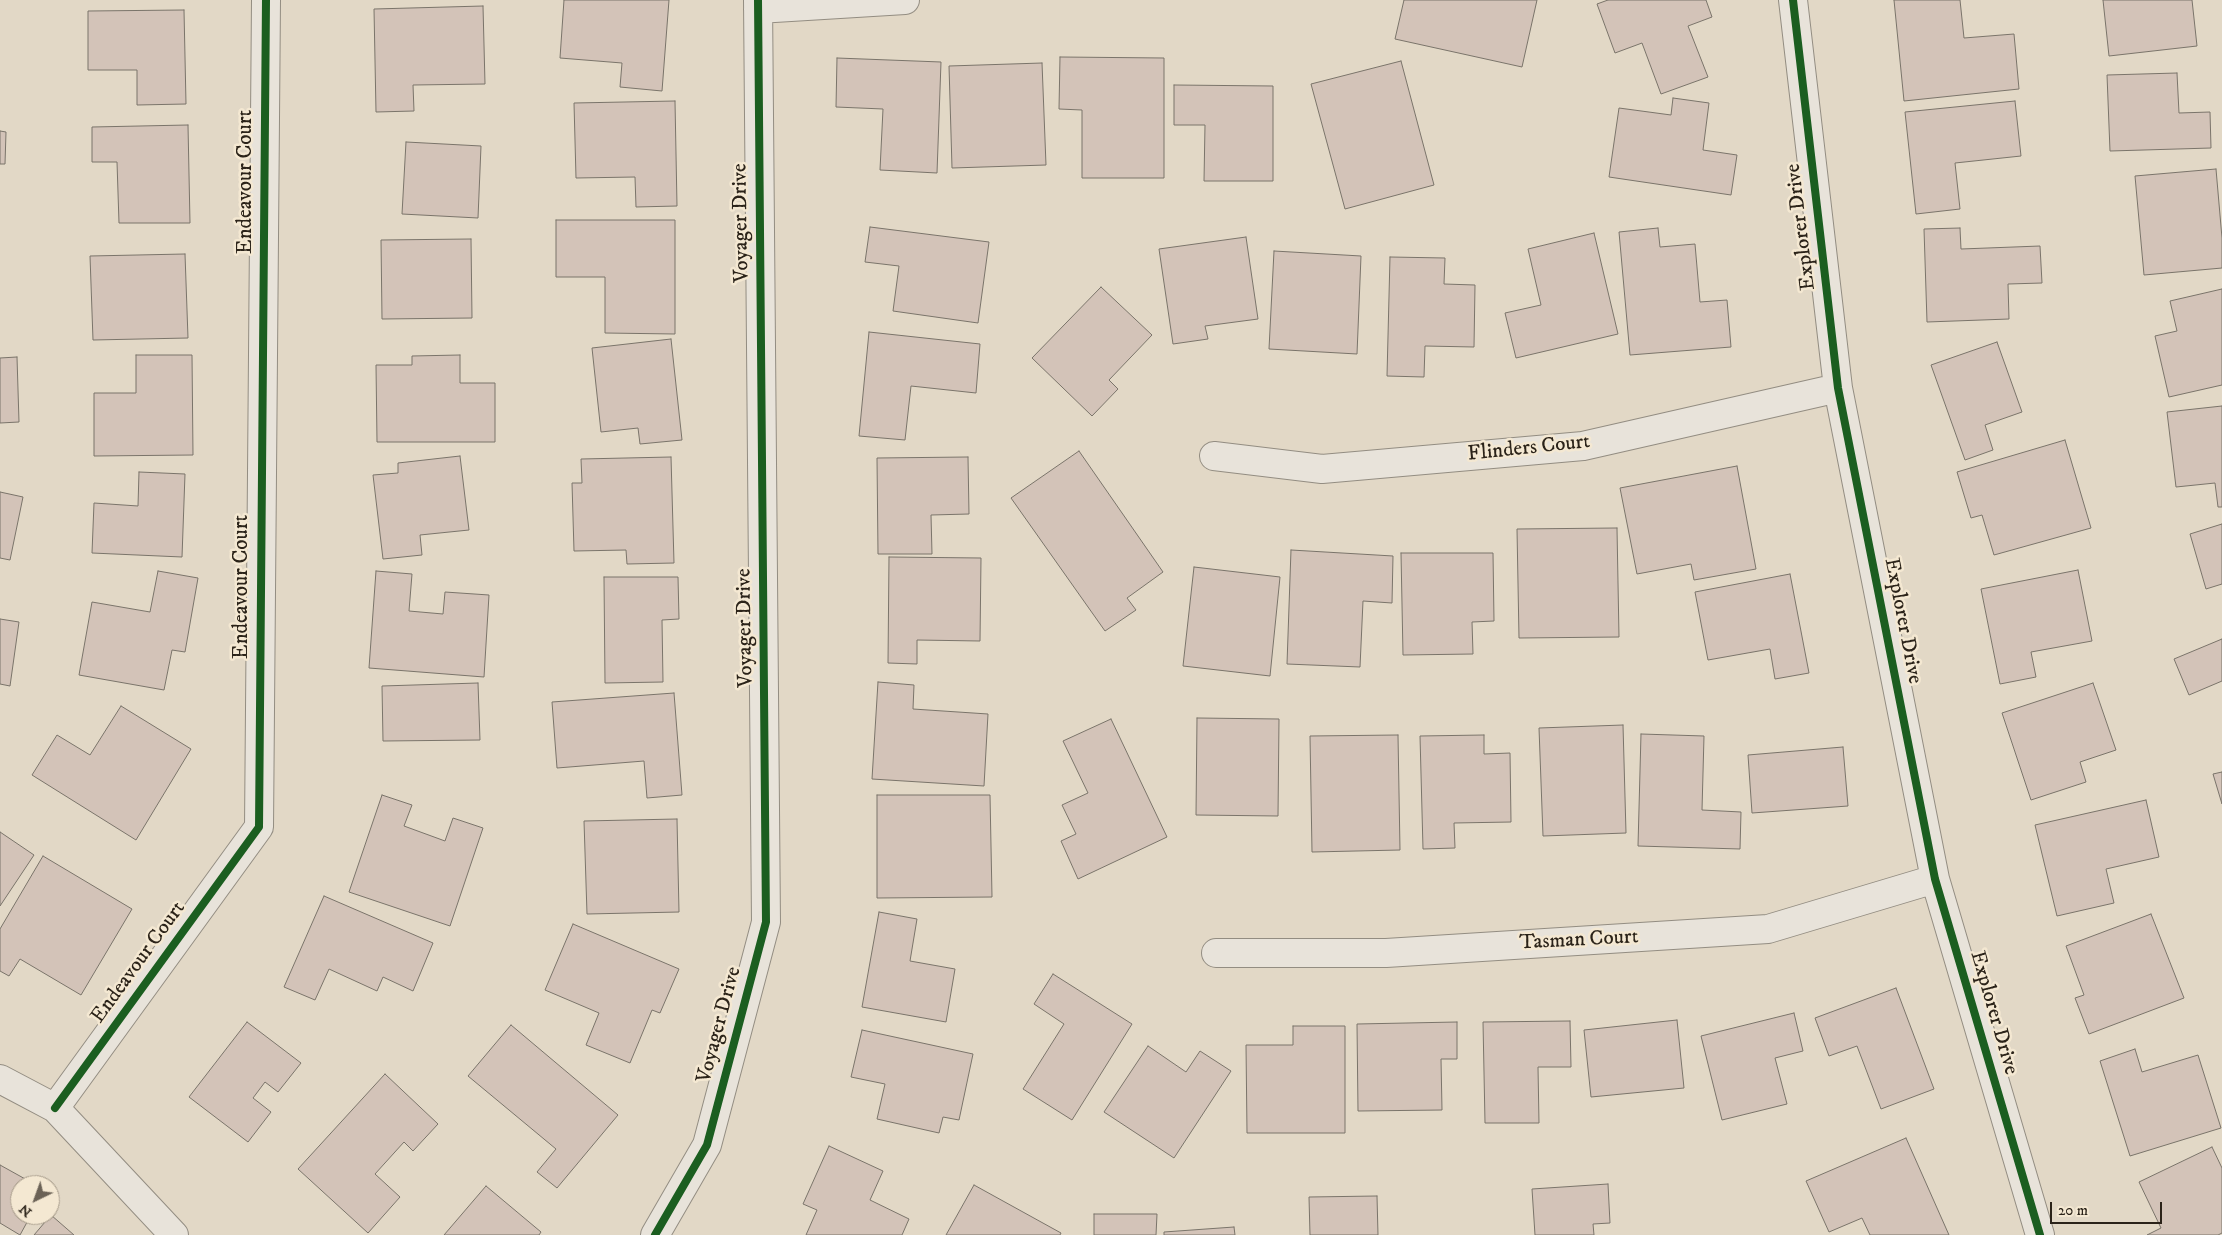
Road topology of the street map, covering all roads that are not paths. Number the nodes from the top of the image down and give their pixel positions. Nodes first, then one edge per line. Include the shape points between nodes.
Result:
1 (266, 0) edge
2 (905, 0) edge
3 (1793, 0) edge
4 (758, 5) edge
5 (1838, 388) junction
6 (1214, 456) dead end
7 (1935, 879) junction
8 (1216, 953) dead end
9 (0, 1079) edge
10 (55, 1108) junction
11 (174, 1235) edge
12 (656, 1235) edge
13 (2040, 1235) edge

1 - 10 street, Endeavour Court via 259,827
2 - 4 street
3 - 5 street, Explorer Drive
4 - 12 street, Voyager Drive via 766,922 707,1145
5 - 6 street, Flinders Court via 1582,446 1322,469
5 - 7 street, Explorer Drive
7 - 8 street, Tasman Court via 1768,930 1386,953
7 - 13 street, Explorer Drive
9 - 10 street
10 - 11 street

